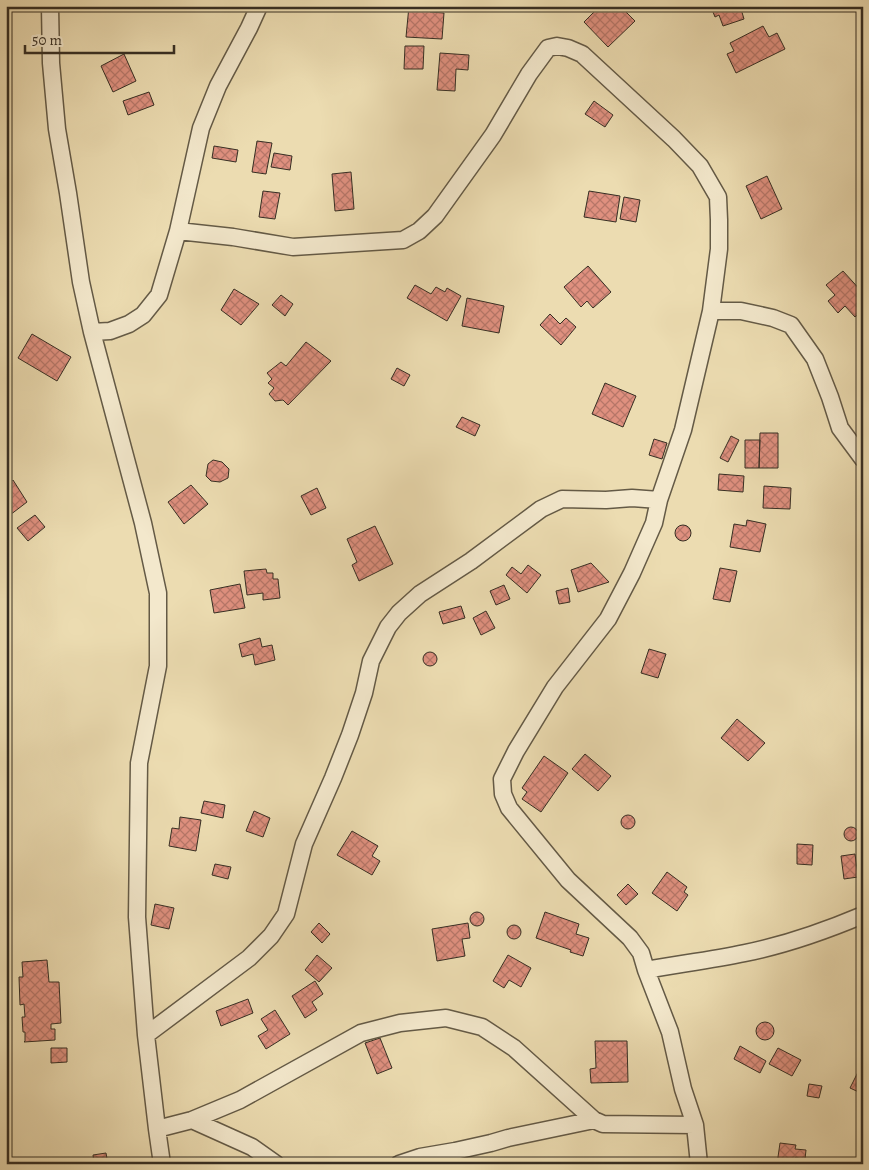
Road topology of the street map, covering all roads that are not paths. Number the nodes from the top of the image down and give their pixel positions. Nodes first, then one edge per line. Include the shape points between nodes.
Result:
1 (50, 6) edge
2 (259, 6) edge
3 (178, 231) junction
4 (711, 311) junction
5 (92, 332) junction
6 (863, 459) edge
7 (659, 500) junction
8 (863, 915) edge
9 (646, 970) junction
10 (146, 1035) junction
11 (192, 1120) junction
12 (594, 1120) junction
13 (696, 1125) junction
14 (157, 1129) junction
15 (162, 1164) edge
16 (276, 1164) edge
17 (399, 1164) edge
18 (699, 1164) edge

1 - 5 street via 57,130
2 - 3 street via 218,86 201,128
3 - 4 street via 293,247 403,240 420,231 435,216 493,136 529,74 548,48 557,46 582,54 603,73 700,166 714,189 718,197 719,249
3 - 5 street via 159,295 143,315 110,331
4 - 6 street via 741,311 791,325 815,359 840,428
4 - 7 street via 683,430
5 - 10 street via 143,523 158,593 158,666 139,763 137,917
7 - 9 street via 654,523 608,619 555,687 502,779 503,794 509,808 568,880 630,938 641,953
7 - 10 street via 562,499 541,509 420,594 399,613 371,661 350,735 304,844 286,914 271,936 249,958
8 - 9 street via 793,941
9 - 13 street via 670,1032 683,1089
10 - 14 street
11 - 12 street via 240,1100 361,1033 400,1023 446,1018 482,1027 514,1048
11 - 14 street
11 - 16 street via 252,1147
12 - 13 street via 603,1124
12 - 17 street
13 - 18 street
14 - 15 street

